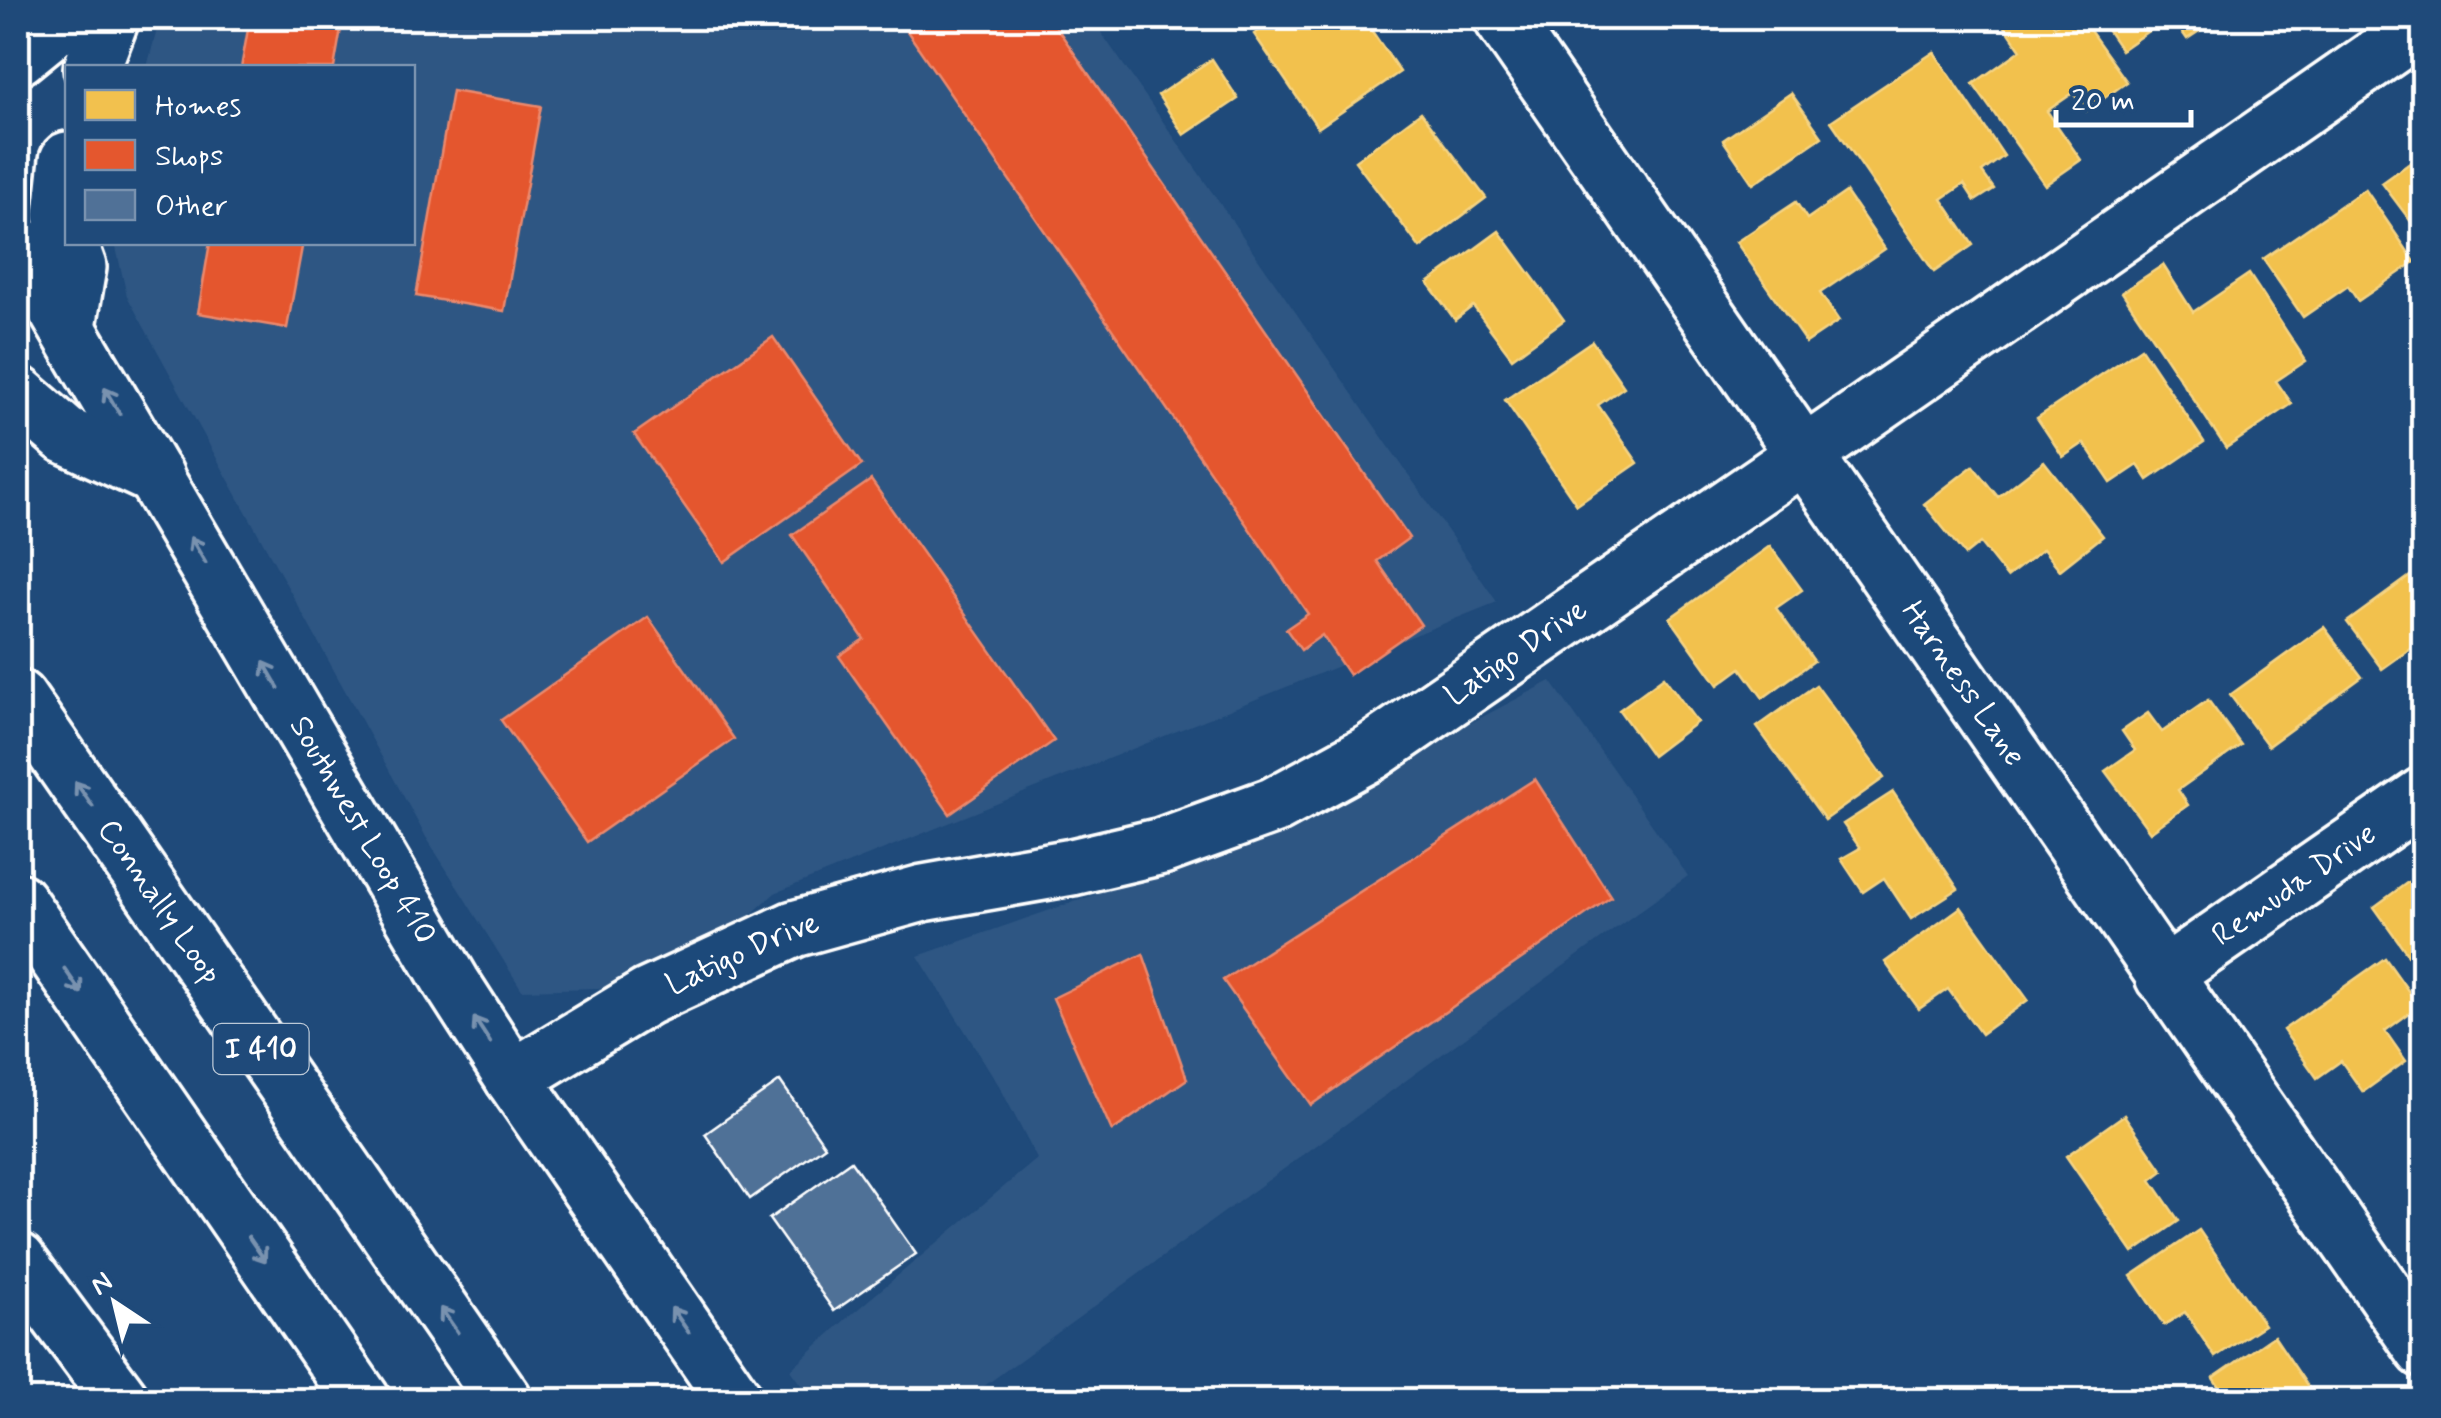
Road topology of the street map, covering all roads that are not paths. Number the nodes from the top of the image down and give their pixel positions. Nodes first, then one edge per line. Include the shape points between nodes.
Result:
1 (66, 18) edge
2 (111, 18) edge
3 (1502, 18) edge
4 (2424, 24) edge
5 (18, 57) edge
6 (93, 65) edge
7 (65, 188) edge
8 (65, 228) edge
9 (18, 244) edge
10 (70, 245) edge
11 (68, 326) junction
12 (18, 394) edge
13 (1806, 454) junction
14 (156, 477) junction
15 (18, 698) edge
16 (2424, 794) edge
17 (18, 900) edge
18 (2164, 976) junction
19 (513, 1078) junction
20 (18, 1261) edge
21 (2424, 1350) edge
22 (121, 1400) edge
23 (362, 1400) edge
24 (504, 1400) edge
25 (736, 1400) edge

1 - 5 main road
2 - 6 main road
3 - 13 main road, Harness Lane
4 - 13 main road, Latigo Drive
7 - 8 main road
9 - 11 main road, Southwest Loop 410
10 - 11 main road via 78,267
14 -> 11 main road, Southwest Loop 410
12 - 14 main road via 65,435
13 - 18 main road, Harness Lane
13 - 19 main road, Latigo Drive via 1372,752 1275,805 1162,846 923,894 794,929 647,997
19 -> 14 main road, Southwest Loop 410 via 422,935
24 -> 15 main road, Connally Loop / I 410
16 - 18 main road, Remuda Drive
17 -> 23 main road
18 - 21 main road, Harness Lane
25 -> 19 main road, Southwest Loop 410
20 - 22 main road

